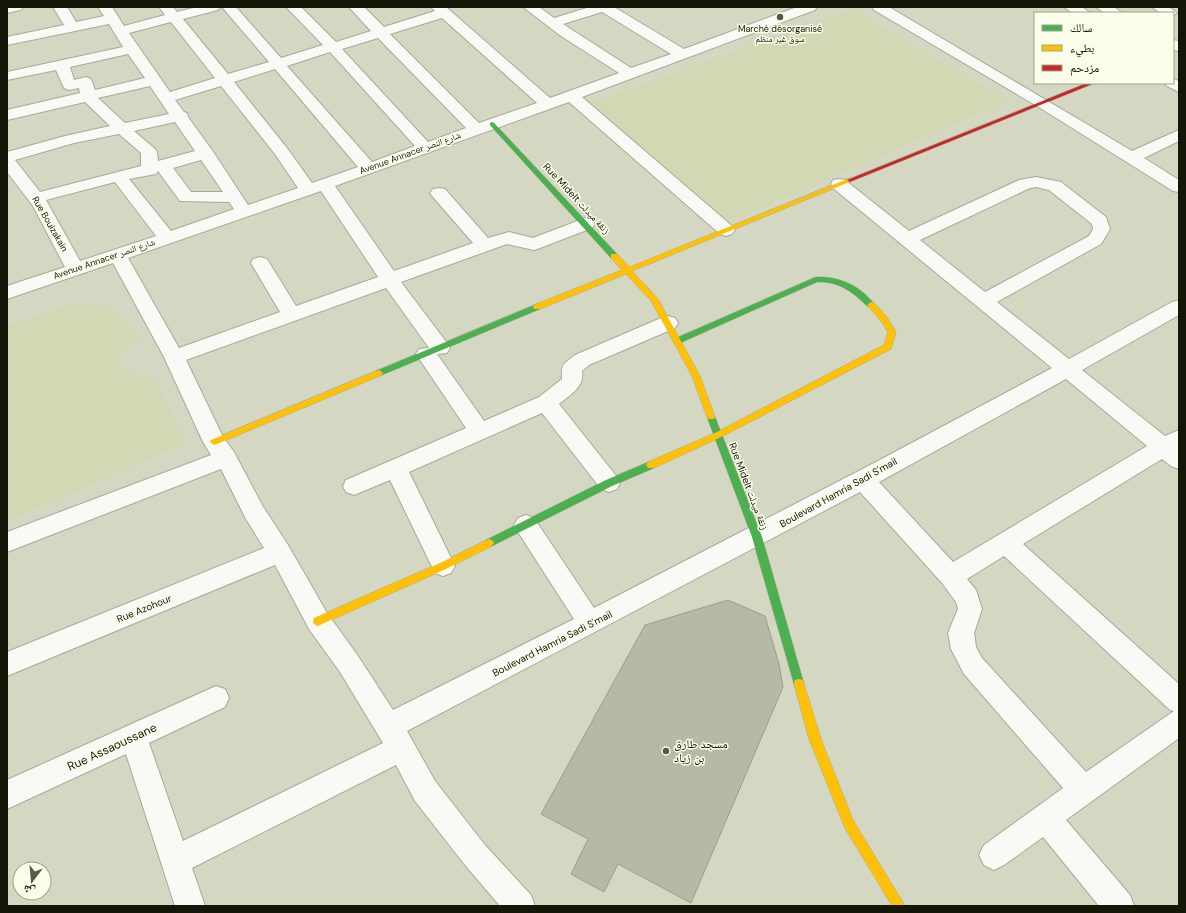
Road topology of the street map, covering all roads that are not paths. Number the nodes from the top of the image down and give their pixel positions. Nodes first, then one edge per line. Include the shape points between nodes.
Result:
1 (16, 7) edge
2 (60, 7) edge
3 (213, 7) edge
4 (229, 7) edge
5 (293, 7) edge
6 (356, 7) edge
7 (530, 7) edge
8 (604, 7) edge
9 (810, 7) edge
10 (879, 7) edge
11 (1071, 7) edge
12 (1103, 7) edge
13 (1159, 7) edge
14 (7, 9) edge
15 (441, 10) edge
16 (171, 12) edge
17 (1080, 12) edge
18 (1113, 12) edge
19 (1168, 12) edge
20 (113, 19) edge
21 (552, 23) junction
22 (72, 27) junction
23 (382, 31) junction
24 (7, 40) edge
25 (333, 47) junction
26 (133, 49) junction
27 (683, 55) junction
28 (61, 64) junction
29 (278, 64) junction
30 (630, 74) junction
31 (7, 76) edge
32 (224, 80) junction
33 (153, 81) junction
34 (1090, 84) edge
35 (88, 96) junction
36 (571, 96) junction
37 (166, 98) junction
38 (1042, 103) junction
39 (547, 104) junction
40 (7, 115) edge
41 (181, 116) junction
42 (485, 127) junction
43 (123, 129) junction
44 (1179, 135) edge
45 (424, 148) junction
46 (206, 153) junction
47 (7, 157) edge
48 (1131, 158) junction
49 (7, 161) edge
50 (156, 168) junction
51 (368, 168) junction
52 (119, 176) junction
53 (839, 184) junction
54 (317, 187) junction
55 (1179, 187) edge
56 (439, 193) dead end
57 (235, 197) junction
58 (36, 198) junction
59 (244, 212) junction
60 (586, 224) junction
61 (726, 230) junction
62 (167, 238) junction
63 (907, 239) junction
64 (484, 245) junction
65 (117, 254) junction
66 (260, 263) dead end
67 (76, 268) junction
68 (628, 269) junction
69 (390, 280) junction
70 (7, 293) edge
71 (984, 301) junction
72 (1179, 307) edge
73 (292, 315) junction
74 (673, 332) junction
75 (433, 351) junction
76 (174, 357) junction
77 (1068, 370) junction
78 (546, 403) junction
79 (480, 432) junction
80 (718, 435) junction
81 (1174, 448) edge
82 (220, 450) junction
83 (396, 468) junction
84 (862, 479) junction
85 (609, 483) junction
86 (354, 486) dead end
87 (526, 525) junction
88 (757, 537) junction
89 (7, 542) edge
90 (1005, 542) junction
91 (280, 552) junction
92 (443, 566) junction
93 (951, 576) junction
94 (318, 621) junction
95 (590, 623) junction
96 (7, 664) edge
97 (216, 698) dead end
98 (1179, 701) edge
99 (1179, 722) edge
100 (134, 737) junction
101 (395, 738) junction
102 (1084, 791) junction
103 (7, 794) edge
104 (1045, 818) junction
105 (994, 855) dead end
106 (175, 861) junction
107 (190, 906) edge
108 (520, 906) edge
109 (899, 906) edge
110 (1119, 906) edge

1 - 14 street
2 - 22 street
3 - 16 street
4 - 29 street
5 - 25 street
6 - 23 street
7 - 21 street
8 - 21 street
8 - 27 street
9 - 27 street, Avenue Annacer شارع النصر
10 - 38 street
11 - 17 street
12 - 18 street
13 - 19 street
15 - 23 street
15 - 39 street
16 - 20 street
16 - 32 street
20 - 22 street
20 - 26 street
21 - 30 street
22 - 24 street
23 - 25 street
23 - 42 street
25 - 29 street
25 - 45 street
26 - 28 street
26 - 33 street
27 - 30 street, Avenue Annacer شارع النصر
28 - 31 street
28 - 35 street via 69,85 86,82
29 - 32 street
29 - 51 street
30 - 36 street, Avenue Annacer شارع النصر
32 - 37 street
32 - 54 street via 280,151
33 - 35 street
33 - 37 street
34 - 38 street
35 - 40 street
35 - 43 street
36 - 39 street, Avenue Annacer شارع النصر
36 - 61 street
37 - 41 street
38 - 48 street
38 - 53 street
39 - 42 street, Avenue Annacer شارع النصر
41 - 43 street
41 - 46 street
42 - 45 street, Avenue Annacer شارع النصر
42 - 60 street, Rue Midelt زنقة ميدلت
43 - 47 street via 71,139
43 - 50 street via 149,152
44 - 48 street
45 - 51 street, Avenue Annacer شارع النصر
46 - 50 street
46 - 57 street
48 - 55 street
49 - 58 street, Rue Bouizakain
50 - 52 street
50 - 57 street via 186,197
51 - 54 street, Avenue Annacer شارع النصر
52 - 58 street
52 - 62 street
53 - 61 street
53 - 63 street
54 - 59 street, Avenue Annacer شارع النصر
54 - 69 street
56 - 64 street
57 - 59 street
58 - 67 street, Rue Bouizakain
59 - 62 street, Avenue Annacer شارع النصر
60 - 64 street via 534,244 527,244 512,237
60 - 68 street, Rue Midelt زنقة ميدلت
61 - 68 street
62 - 65 street, Avenue Annacer شارع النصر
63 - 71 street
63 - 71 street via 1025,184 1036,182 1056,186 1100,221 1103,226 1095,240
64 - 69 street
65 - 67 street, Avenue Annacer شارع النصر
65 - 76 street
66 - 73 street
67 - 70 street, Avenue Annacer شارع النصر
68 - 74 street, Rue Midelt زنقة ميدلت via 654,299
68 - 75 street
69 - 73 street
69 - 75 street
71 - 77 street
72 - 77 street, Boulevard Hamria Sadi S'mail
73 - 76 street
74 - 78 street via 582,360 571,369 571,383
74 - 80 street, Rue Midelt زنقة ميدلت via 696,376
74 - 80 street via 816,280 828,279 846,284 885,318 892,331 888,347
75 - 79 street
75 - 82 street
76 - 82 street
77 - 81 street
77 - 84 street, Boulevard Hamria Sadi S'mail
78 - 79 street
78 - 85 street
79 - 83 street
80 - 85 street
80 - 88 street, Rue Midelt زنقة ميدلت
81 - 90 street
82 - 89 street
82 - 91 street via 254,512
83 - 86 street
83 - 92 street
84 - 88 street, Boulevard Hamria Sadi S'mail
84 - 93 street
85 - 87 street
87 - 92 street
87 - 95 street
88 - 95 street, Boulevard Hamria Sadi S'mail
88 - 109 street, Rue Midelt زنقة ميدلت via 815,738 849,824
90 - 93 street
90 - 98 street
91 - 94 street
91 - 96 street, Rue Azohour
92 - 94 street
93 - 102 street via 967,598 970,608 961,633 964,649 973,666
94 - 101 street via 349,664
95 - 101 street, Boulevard Hamria Sadi S'mail
97 - 100 street, Rue Assaoussane
99 - 102 street
100 - 103 street, Rue Assaoussane
100 - 106 street
101 - 106 street, Boulevard Hamria Sadi S'mail
101 - 108 street via 425,791 475,855
102 - 104 street
104 - 105 street
104 - 110 street
106 - 107 street

